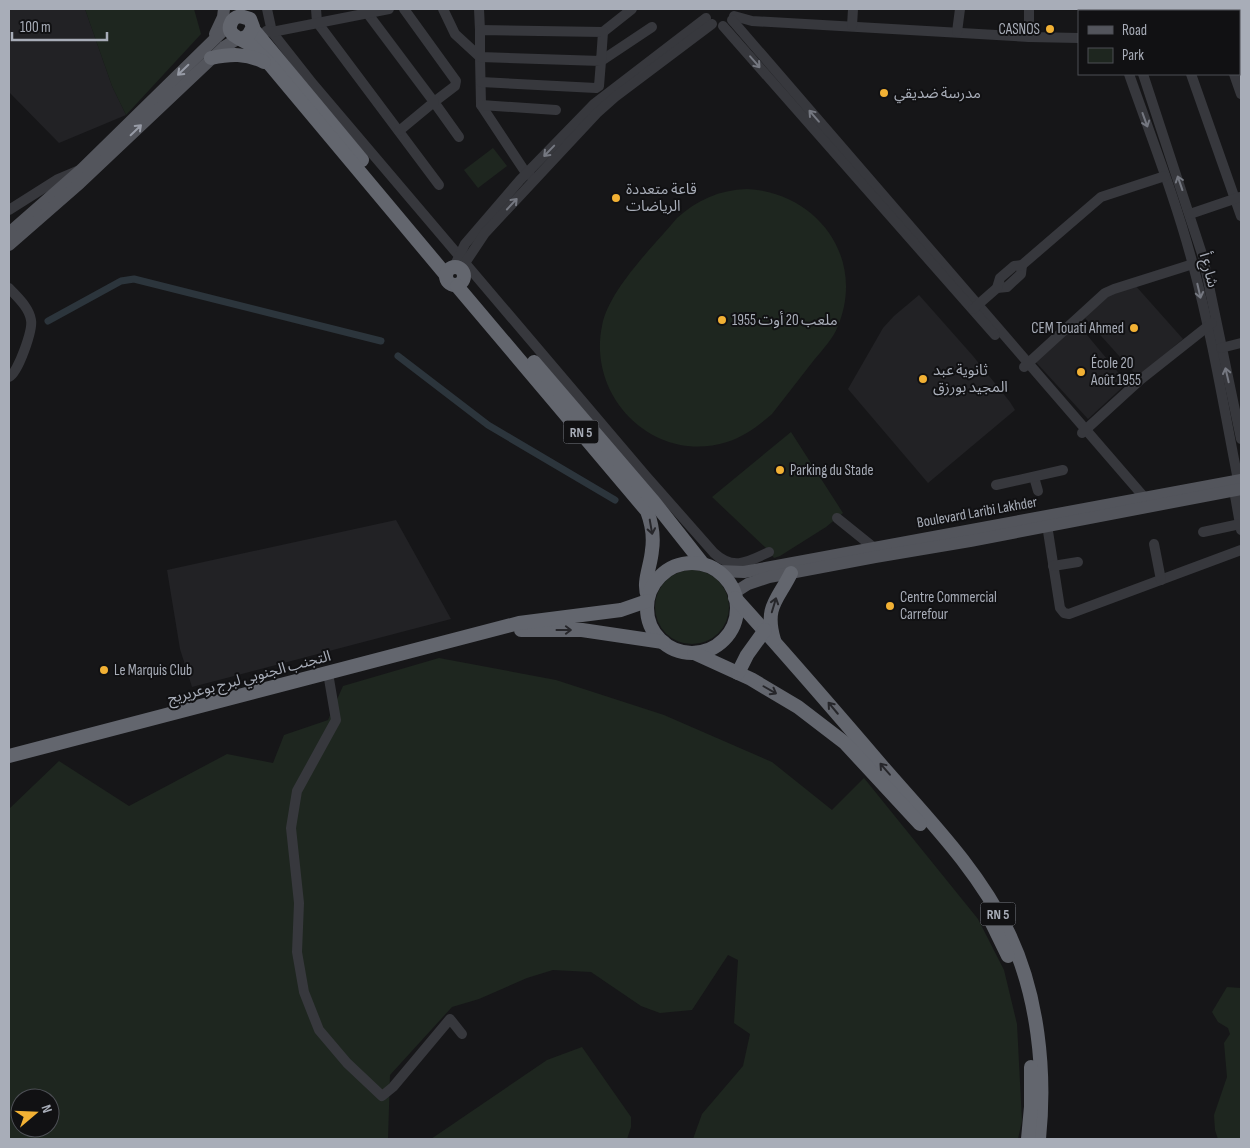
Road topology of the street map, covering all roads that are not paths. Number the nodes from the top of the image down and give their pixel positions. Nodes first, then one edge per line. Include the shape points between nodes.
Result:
1 (267, 9) edge
2 (316, 9) edge
3 (389, 9) edge
4 (404, 9) edge
5 (443, 9) edge
6 (480, 9) edge
7 (632, 9) edge
8 (853, 9) edge
9 (960, 9) edge
10 (1029, 9) edge
11 (368, 14) junction
12 (242, 17) edge
13 (708, 17) edge
14 (731, 18) edge
15 (317, 22) junction
16 (852, 26) junction
17 (652, 27) dead end
18 (480, 30) junction
19 (272, 32) junction
20 (603, 32) junction
21 (957, 32) junction
22 (1029, 37) junction
23 (1078, 38) edge
24 (240, 39) junction
25 (210, 52) junction
26 (480, 57) junction
27 (601, 61) junction
28 (272, 67) junction
29 (1129, 75) edge
30 (1145, 75) edge
31 (1191, 75) edge
32 (1234, 75) edge
33 (481, 82) junction
34 (1241, 94) edge
35 (434, 102) junction
36 (481, 104) junction
37 (556, 110) dead end
38 (399, 131) junction
39 (459, 137) dead end
40 (82, 169) junction
41 (531, 176) junction
42 (1165, 176) junction
43 (439, 185) dead end
44 (1238, 198) edge
45 (9, 210) edge
46 (1190, 214) junction
47 (1241, 216) edge
48 (9, 233) edge
49 (9, 245) edge
50 (1193, 264) junction
51 (457, 271) junction
52 (9, 288) edge
53 (975, 307) junction
54 (1217, 319) junction
55 (1208, 327) junction
56 (1241, 343) edge
57 (1221, 348) junction
58 (1026, 366) junction
59 (9, 377) edge
60 (1239, 414) edge
61 (1083, 431) junction
62 (1241, 439) edge
63 (1063, 470) dead end
64 (1034, 477) junction
65 (1239, 484) edge
66 (996, 486) dead end
67 (1038, 491) dead end
68 (1142, 501) junction
69 (837, 518) dead end
70 (1047, 525) junction
71 (1241, 527) edge
72 (1203, 532) dead end
73 (1154, 544) dead end
74 (1241, 550) edge
75 (769, 552) dead end
76 (874, 552) junction
77 (714, 553) junction
78 (1078, 562) dead end
79 (1053, 566) junction
80 (710, 567) junction
81 (791, 574) junction
82 (1161, 580) junction
83 (735, 595) junction
84 (648, 599) junction
85 (497, 630) junction
86 (769, 635) junction
87 (663, 642) junction
88 (694, 653) junction
89 (328, 673) junction
90 (738, 673) junction
91 (850, 738) junction
92 (30, 750) junction
93 (9, 751) edge
94 (9, 756) edge
95 (9, 762) edge
96 (462, 1034) dead end
97 (1028, 1139) edge
98 (1039, 1139) edge

1 - 19 street
2 - 15 street
3 - 11 street
4 - 35 street via 456,81
5 - 26 street via 455,34
6 - 18 street
7 - 20 street
8 - 16 street
9 - 21 street
10 - 22 street
11 - 15 street
11 - 35 street
12 - 19 street
12 - 24 highway via 248,36
12 - 25 main road
12 - 51 highway, RN 5
13 - 14 street
13 - 41 street via 594,104
14 - 16 street
14 - 53 street
15 - 19 street
15 - 38 street
16 - 21 street
17 - 27 street
18 - 20 street
18 - 26 street
19 - 51 street
20 - 27 street
21 - 22 street
22 - 23 street
24 - 25 main road
24 - 28 highway, RN 5
25 - 28 highway via 241,54
25 -> 40 main road
49 -> 25 main road via 87,176
26 - 27 street
26 - 33 street
27 - 33 street via 599,86 596,88
28 - 51 highway, RN 5
29 -> 42 street, شارع أ
46 -> 30 street, شارع أ
31 - 44 street
32 - 34 street
33 - 36 street
35 - 38 street
35 - 39 street
36 - 37 street
36 - 41 street
38 - 43 street
40 - 45 street via 58,179
40 - 48 main road
41 - 51 street via 465,244
42 - 50 street, شارع أ
42 - 53 street via 1102,197 1022,265 1021,274 1007,287 997,288
44 - 46 street
44 - 47 street
46 - 54 street, شارع أ
50 -> 55 street, شارع أ
50 - 58 street via 1105,293
51 - 77 street
51 - 80 highway, RN 5
51 -> 84 highway, RN 5 via 647,511 653,538 646,585
52 - 59 street via 22,302 31,322 20,362 14,375
53 - 58 street
54 - 55 street
54 - 57 street, شارع أ
55 - 61 street via 1140,380
55 - 65 street, شارع أ
56 - 57 street
60 -> 57 street, شارع أ
58 - 61 street
60 - 62 street, شارع أ
61 - 68 street
63 - 64 street
64 - 66 street
64 - 67 street
65 - 68 main road, Boulevard Laribi Lakhder
65 - 71 street, شارع أ
68 - 70 main road, Boulevard Laribi Lakhder
68 - 76 main road, Boulevard Laribi Lakhder
69 - 76 street
70 - 76 main road, Boulevard Laribi Lakhder via 970,541
70 - 79 street
71 - 72 street
73 - 82 street
74 - 82 street
75 - 77 street via 736,564 724,561
76 - 80 main road, Boulevard Laribi Lakhder via 744,572
76 - 81 main road, Boulevard Laribi Lakhder
77 - 80 highway
78 - 79 street
79 - 82 street via 1060,608 1069,614
80 - 83 highway via 727,581
80 - 84 highway via 687,563 666,571 655,582
81 - 83 main road, Boulevard Laribi Lakhder via 758,580
86 -> 81 highway via 776,598
83 - 86 highway, RN 5
83 - 88 highway via 736,618 729,633 714,647
84 - 85 highway, التجنب الجنوبي لبرج بوعريريج via 621,610 519,623
84 - 87 highway via 647,614 651,626
85 -> 87 highway, التجنب الجنوبي لبرج بوعريريج via 582,630
85 - 89 highway, التجنب الجنوبي لبرج بوعريريج
86 - 90 highway via 750,651
91 -> 86 highway, RN 5 via 812,683
87 - 88 highway via 677,650
88 - 90 highway, RN 5
89 - 92 highway, التجنب الجنوبي لبرج بوعريريج
89 - 96 street via 336,720 297,791 291,828 299,903 297,952 304,992 319,1030 347,1063 382,1096 450,1019
90 -> 91 highway, RN 5
91 - 97 highway, RN 5 via 965,877 982,902 1008,954 1030,1043
98 -> 91 highway, RN 5 via 1041,1100 1037,1039 1025,978 1008,932 970,870
92 - 93 street
92 - 94 highway, التجنب الجنوبي لبرج بوعريريج
92 - 95 street

